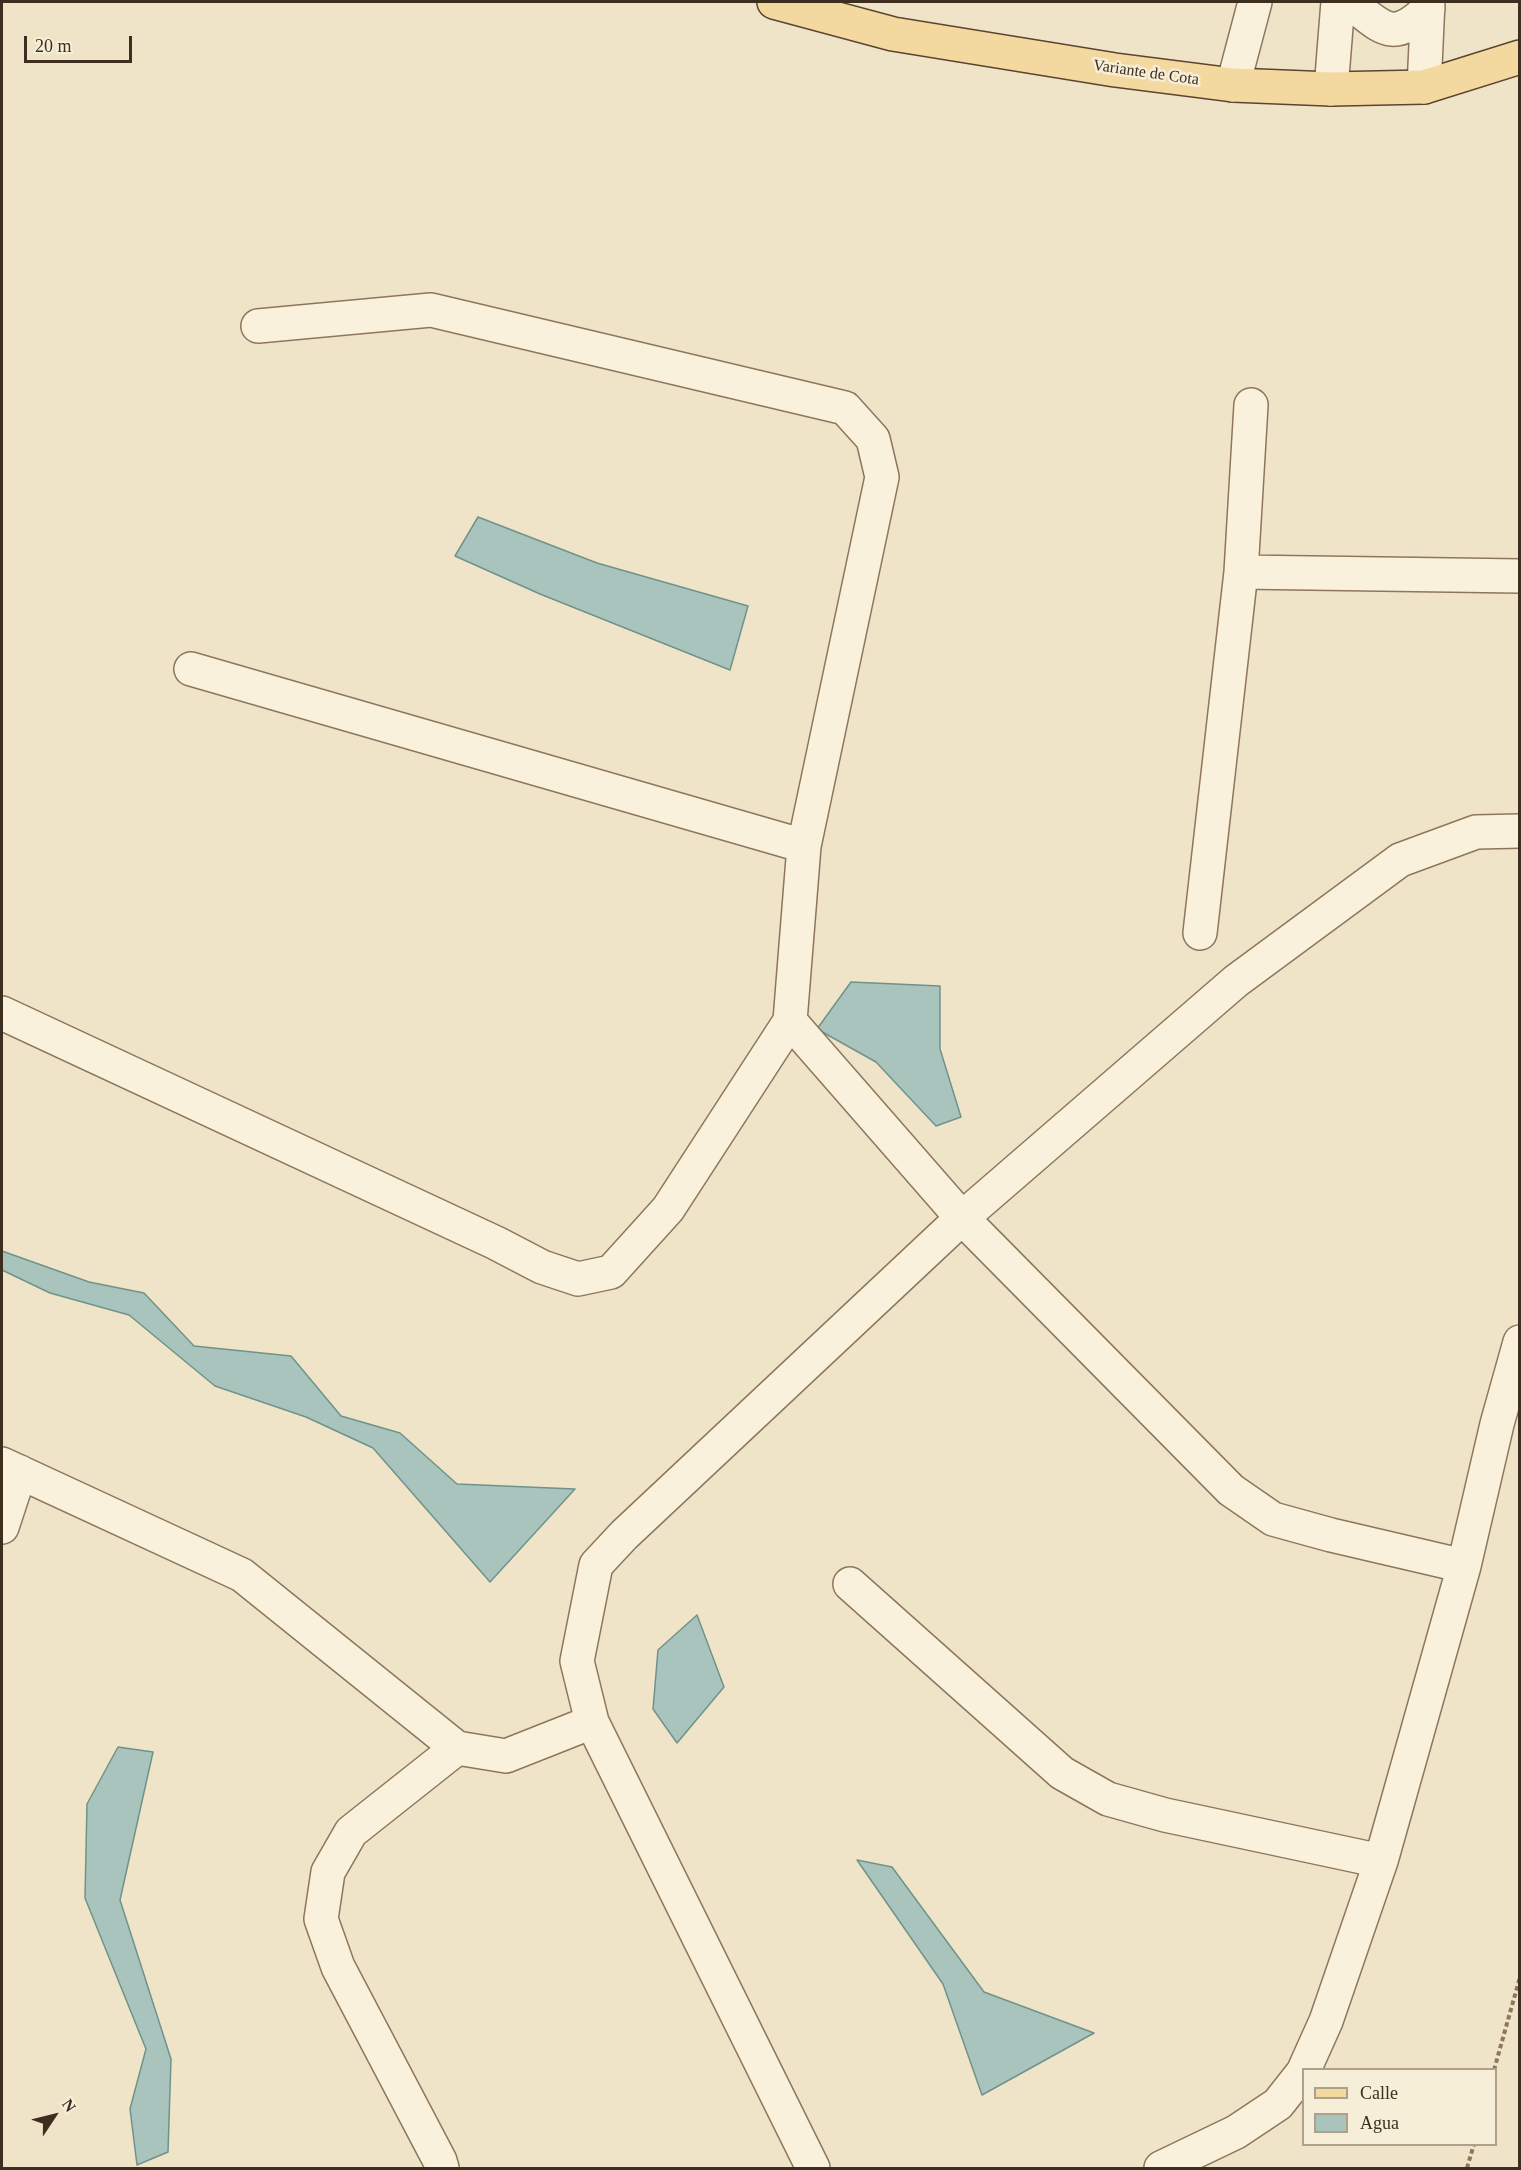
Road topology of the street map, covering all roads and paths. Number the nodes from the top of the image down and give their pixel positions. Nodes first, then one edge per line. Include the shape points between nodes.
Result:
1 (774, 2) edge
2 (1255, 2) edge
3 (1338, 2) edge
4 (1349, 2) edge
5 (1428, 5) edge
6 (1520, 57) edge
7 (1233, 85) junction
8 (1425, 87) junction
9 (1331, 89) junction
10 (258, 326) dead end
11 (1251, 405) dead end
12 (1241, 572) junction
13 (1520, 576) edge
14 (191, 669) dead end
15 (1520, 831) edge
16 (804, 846) junction
17 (1200, 933) dead end
18 (2, 1013) edge
19 (790, 1021) junction
20 (962, 1218) junction
21 (1520, 1342) edge
22 (11, 1468) edge
23 (2, 1527) edge
24 (1464, 1566) junction
25 (850, 1584) dead end
26 (592, 1722) junction
27 (457, 1748) junction
28 (1382, 1861) junction
29 (1520, 1977) edge
30 (1305, 2068) edge
31 (1495, 2068) edge
32 (1302, 2073) edge
33 (1474, 2146) edge
34 (442, 2169) edge
35 (813, 2169) edge
36 (1161, 2169) edge
37 (1467, 2169) edge

1 - 7 main road, Variante de Cota via 893,34
2 - 7 lane
3 - 9 lane
4 - 5 lane via 1388,29 1409,26
5 - 8 lane
6 - 8 main road, Variante de Cota
7 - 9 main road, Variante de Cota
8 - 9 main road, Variante de Cota
10 - 16 lane via 431,310 845,408 873,439 882,477
11 - 12 lane
12 - 13 lane
12 - 17 lane
14 - 16 lane
15 - 20 lane via 1476,832 1400,861 1236,981
16 - 19 lane
18 - 19 lane via 542,1267 578,1280 611,1272 668,1209
19 - 20 lane
20 - 24 lane via 1231,1490 1274,1520
20 - 26 lane via 596,1564 577,1661
21 - 24 lane
22 - 23 lane
22 - 27 lane via 242,1575
24 - 28 lane
25 - 28 lane via 1062,1773 1108,1799 1165,1815
26 - 27 lane via 507,1755
26 - 35 lane
27 - 34 lane via 351,1832 328,1872 321,1919 338,1967
28 - 30 lane via 1326,2021
29 - 31 path
32 - 36 lane via 1278,2104 1236,2132
33 - 37 path

